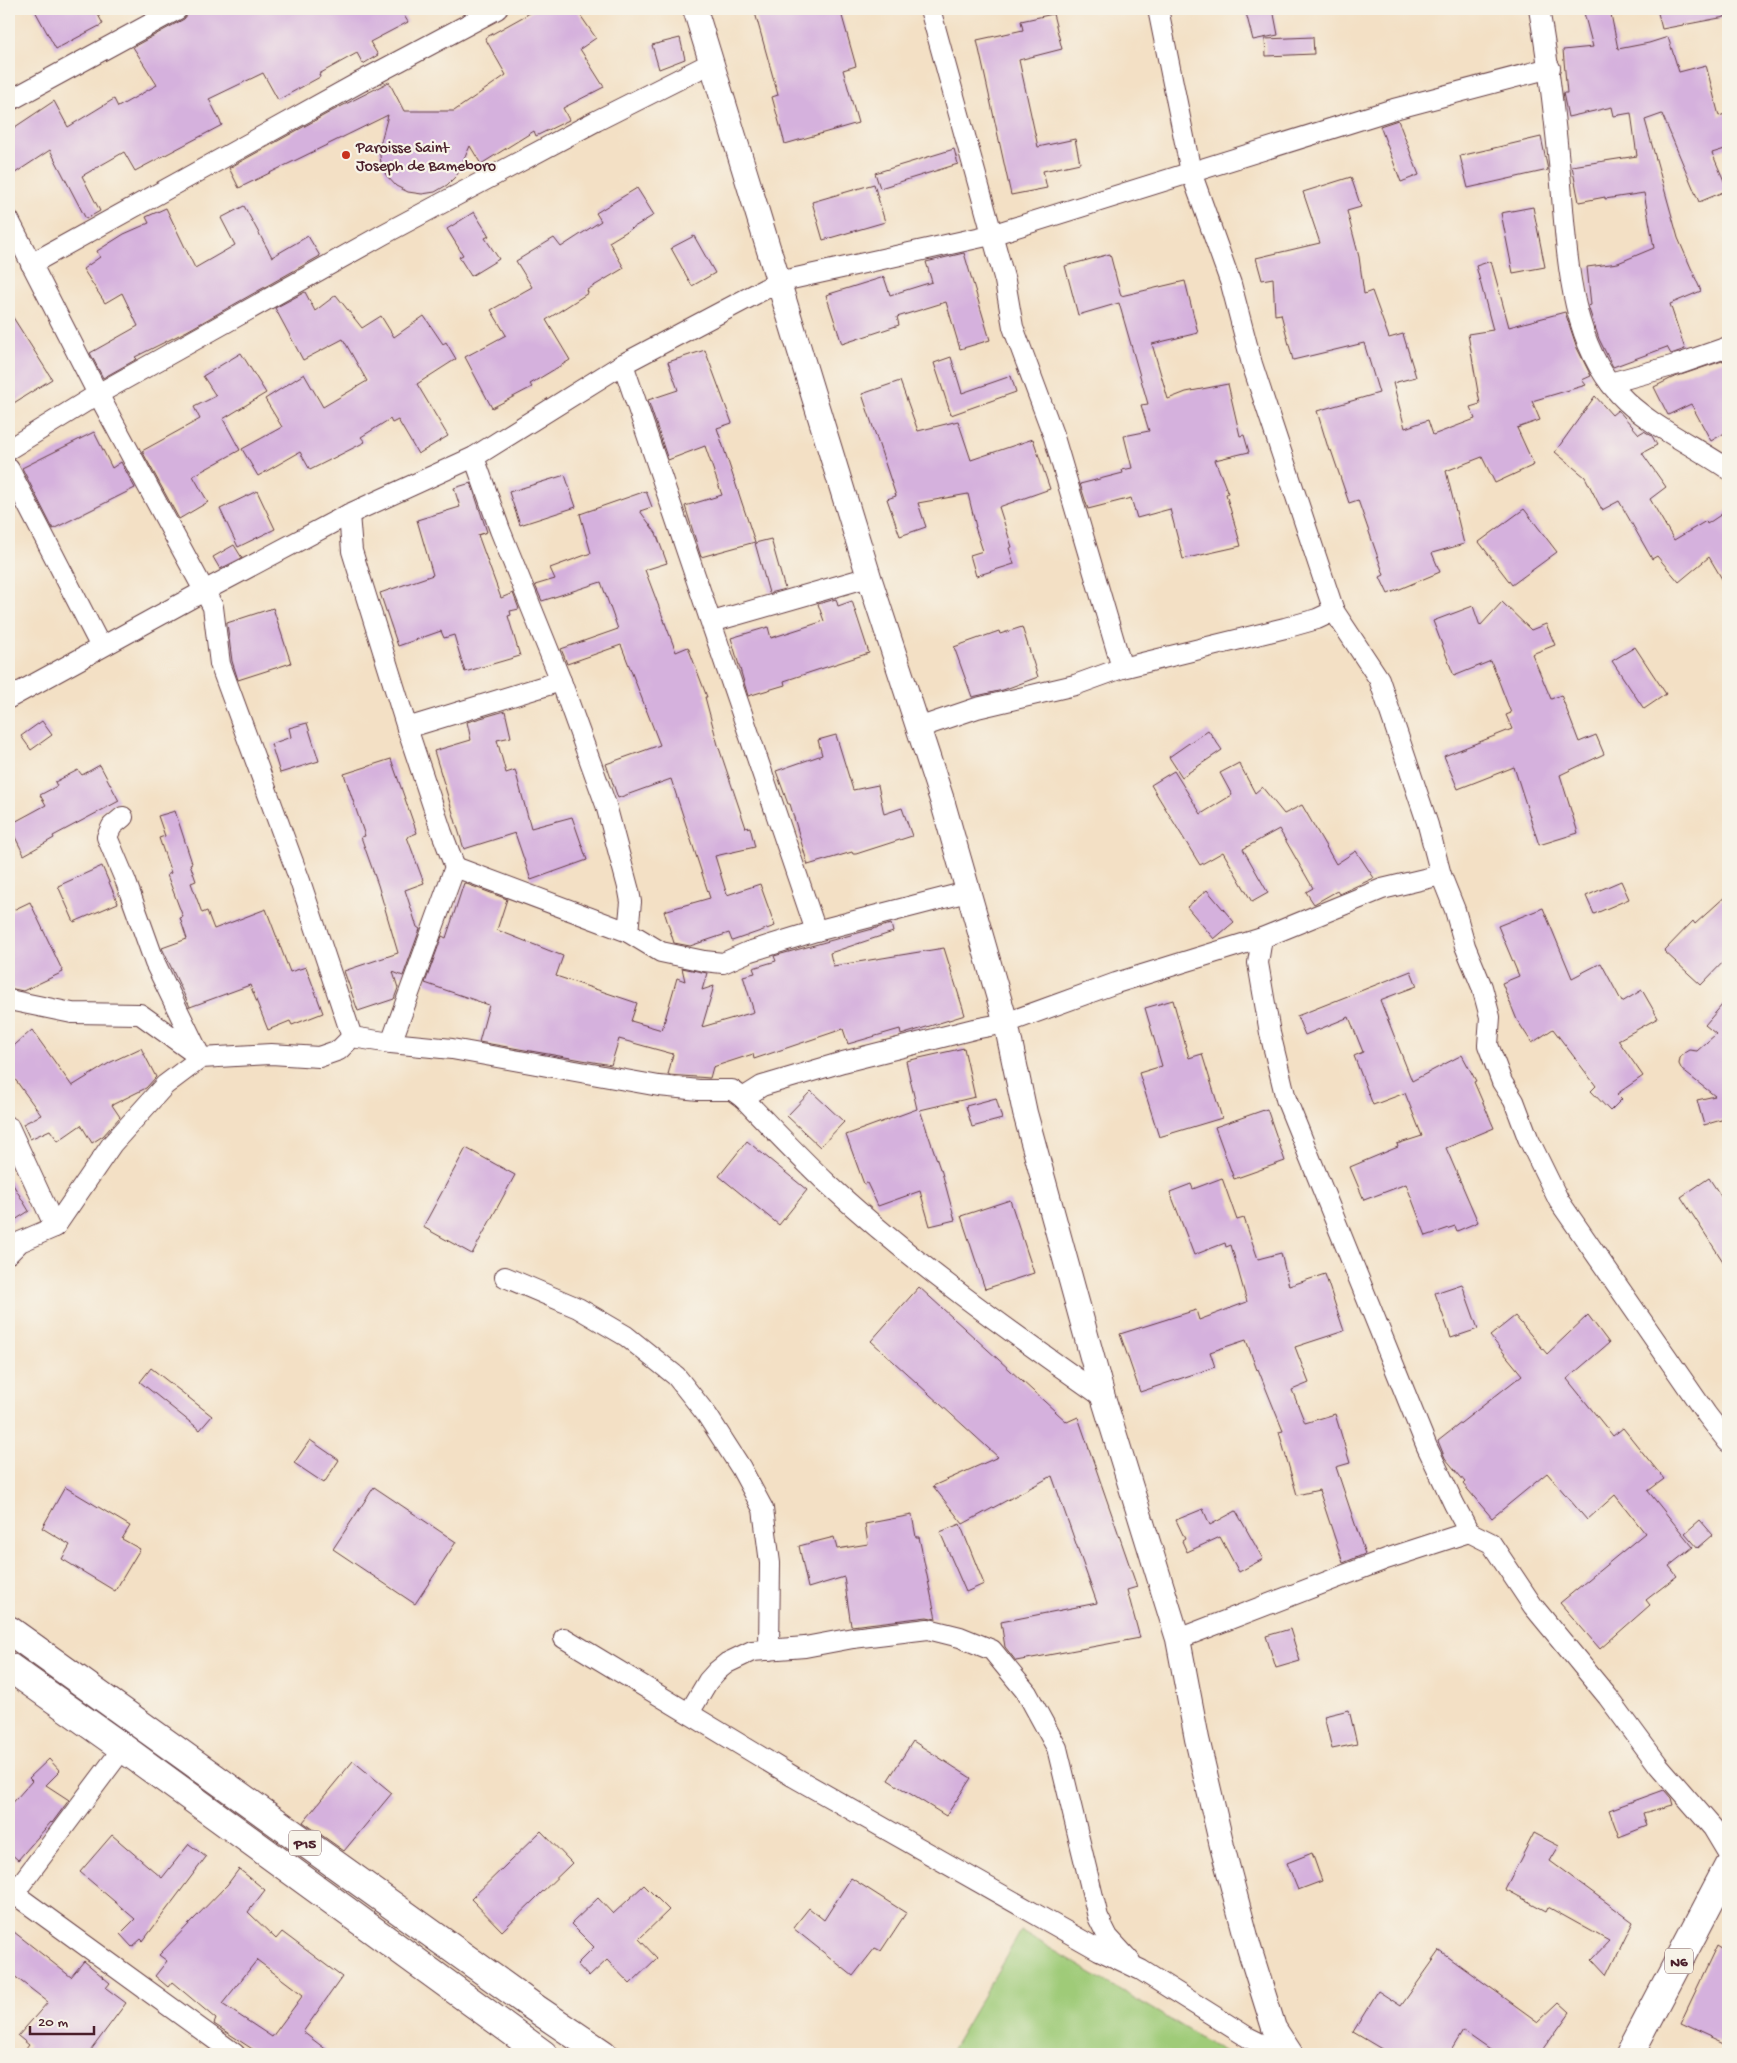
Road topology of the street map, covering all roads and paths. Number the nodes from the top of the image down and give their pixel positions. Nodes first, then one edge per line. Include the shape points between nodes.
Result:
1 (178, 9) edge
2 (497, 9) edge
3 (695, 9) edge
4 (930, 9) edge
5 (1158, 9) edge
6 (1539, 9) edge
7 (711, 62) junction
8 (1550, 68) junction
9 (9, 101) edge
10 (1191, 172) junction
11 (9, 220) edge
12 (991, 236) junction
13 (32, 264) junction
14 (778, 282) junction
15 (1728, 347) edge
16 (623, 364) junction
17 (1610, 383) junction
18 (98, 394) junction
19 (9, 449) edge
20 (474, 457) junction
21 (9, 469) edge
22 (1728, 469) edge
23 (349, 514) junction
24 (869, 577) junction
25 (204, 590) junction
26 (1334, 611) junction
27 (712, 622) junction
28 (101, 647) junction
29 (1122, 668) junction
30 (561, 681) junction
31 (9, 698) edge
32 (407, 728) junction
33 (918, 728) junction
34 (123, 817) dead end
35 (455, 867) junction
36 (1441, 875) junction
37 (967, 892) junction
38 (816, 931) junction
39 (628, 932) junction
40 (1262, 938) junction
41 (9, 1000) edge
42 (1006, 1023) junction
43 (352, 1037) junction
44 (392, 1044) junction
45 (201, 1058) junction
46 (743, 1098) junction
47 (9, 1127) edge
48 (55, 1227) junction
49 (9, 1253) edge
50 (505, 1277) dead end
51 (1103, 1397) junction
52 (1728, 1442) edge
53 (1469, 1532) junction
54 (9, 1630) edge
55 (564, 1638) dead end
56 (1178, 1639) junction
57 (769, 1650) junction
58 (9, 1667) edge
59 (689, 1713) junction
60 (123, 1748) junction
61 (1728, 1853) edge
62 (1728, 1867) edge
63 (10, 1895) edge
64 (1141, 1970) junction
65 (235, 2054) edge
66 (543, 2054) edge
67 (603, 2054) edge
68 (1282, 2054) edge
69 (1291, 2054) edge
70 (1630, 2054) edge

1 - 9 street
2 - 13 street
3 - 7 street
4 - 12 street
5 - 10 street
6 - 8 street
7 - 14 street
7 - 18 street via 384,234
8 - 10 street via 1394,109
8 - 17 street via 1571,281 1590,350
10 - 12 street
10 - 26 street via 1231,284 1252,364
11 - 13 street
12 - 14 street
12 - 29 street via 1014,327 1054,437
13 - 18 street
14 - 16 street
14 - 24 street
15 - 17 street
16 - 20 street
16 - 27 street
17 - 22 street via 1638,412
18 - 19 street
18 - 25 street
20 - 23 street
20 - 30 street
21 - 28 street
23 - 25 street
23 - 32 street via 352,551
24 - 27 street
24 - 33 street
25 - 28 street
25 - 43 street via 213,607 220,664 300,881
26 - 29 street via 1285,628
26 - 36 street via 1378,679 1428,825
27 - 38 street
28 - 31 street
29 - 33 street via 1075,685 977,708
30 - 32 street
30 - 39 street via 606,805 630,896
32 - 35 street
33 - 37 street
34 - 45 street via 112,826 108,837 155,963
35 - 39 street
35 - 44 street
36 - 40 street via 1382,889
36 - 52 street via 1482,986 1490,1017 1488,1045 1528,1138 1560,1201
37 - 38 street
37 - 42 street
38 - 39 street via 748,952 724,963 661,952
40 - 42 street via 1116,983
40 - 53 street via 1258,963 1286,1099 1428,1448
41 - 45 street via 72,1013 140,1014
42 - 46 street via 974,1028 843,1062 762,1086
42 - 51 street via 1025,1113
43 - 44 street
43 - 45 street via 340,1050 319,1056 271,1054
44 - 46 street via 452,1049 659,1086 732,1090
45 - 48 street via 165,1085 112,1144
46 - 51 street via 828,1184 900,1247 984,1313
47 - 48 street
48 - 49 street via 20,1242
50 - 57 street via 578,1308 626,1336 676,1376 707,1415 763,1509 770,1563
51 - 56 street
53 - 56 street via 1386,1559
53 - 61 street via 1491,1543 1533,1606 1608,1697 1659,1766 1713,1828
54 - 67 main road, P15
55 - 59 street
56 - 69 street via 1202,1758 1249,1948 1274,2028
57 - 59 street via 752,1651 722,1667 708,1681
57 - 64 street via 928,1629 992,1650 1027,1693 1057,1748 1098,1917 1108,1937
58 - 60 main road, P15
59 - 64 street via 1036,1916
60 - 63 street
60 - 66 main road, P15
62 - 70 main road, N6
63 - 65 street
64 - 68 street via 1249,2038

